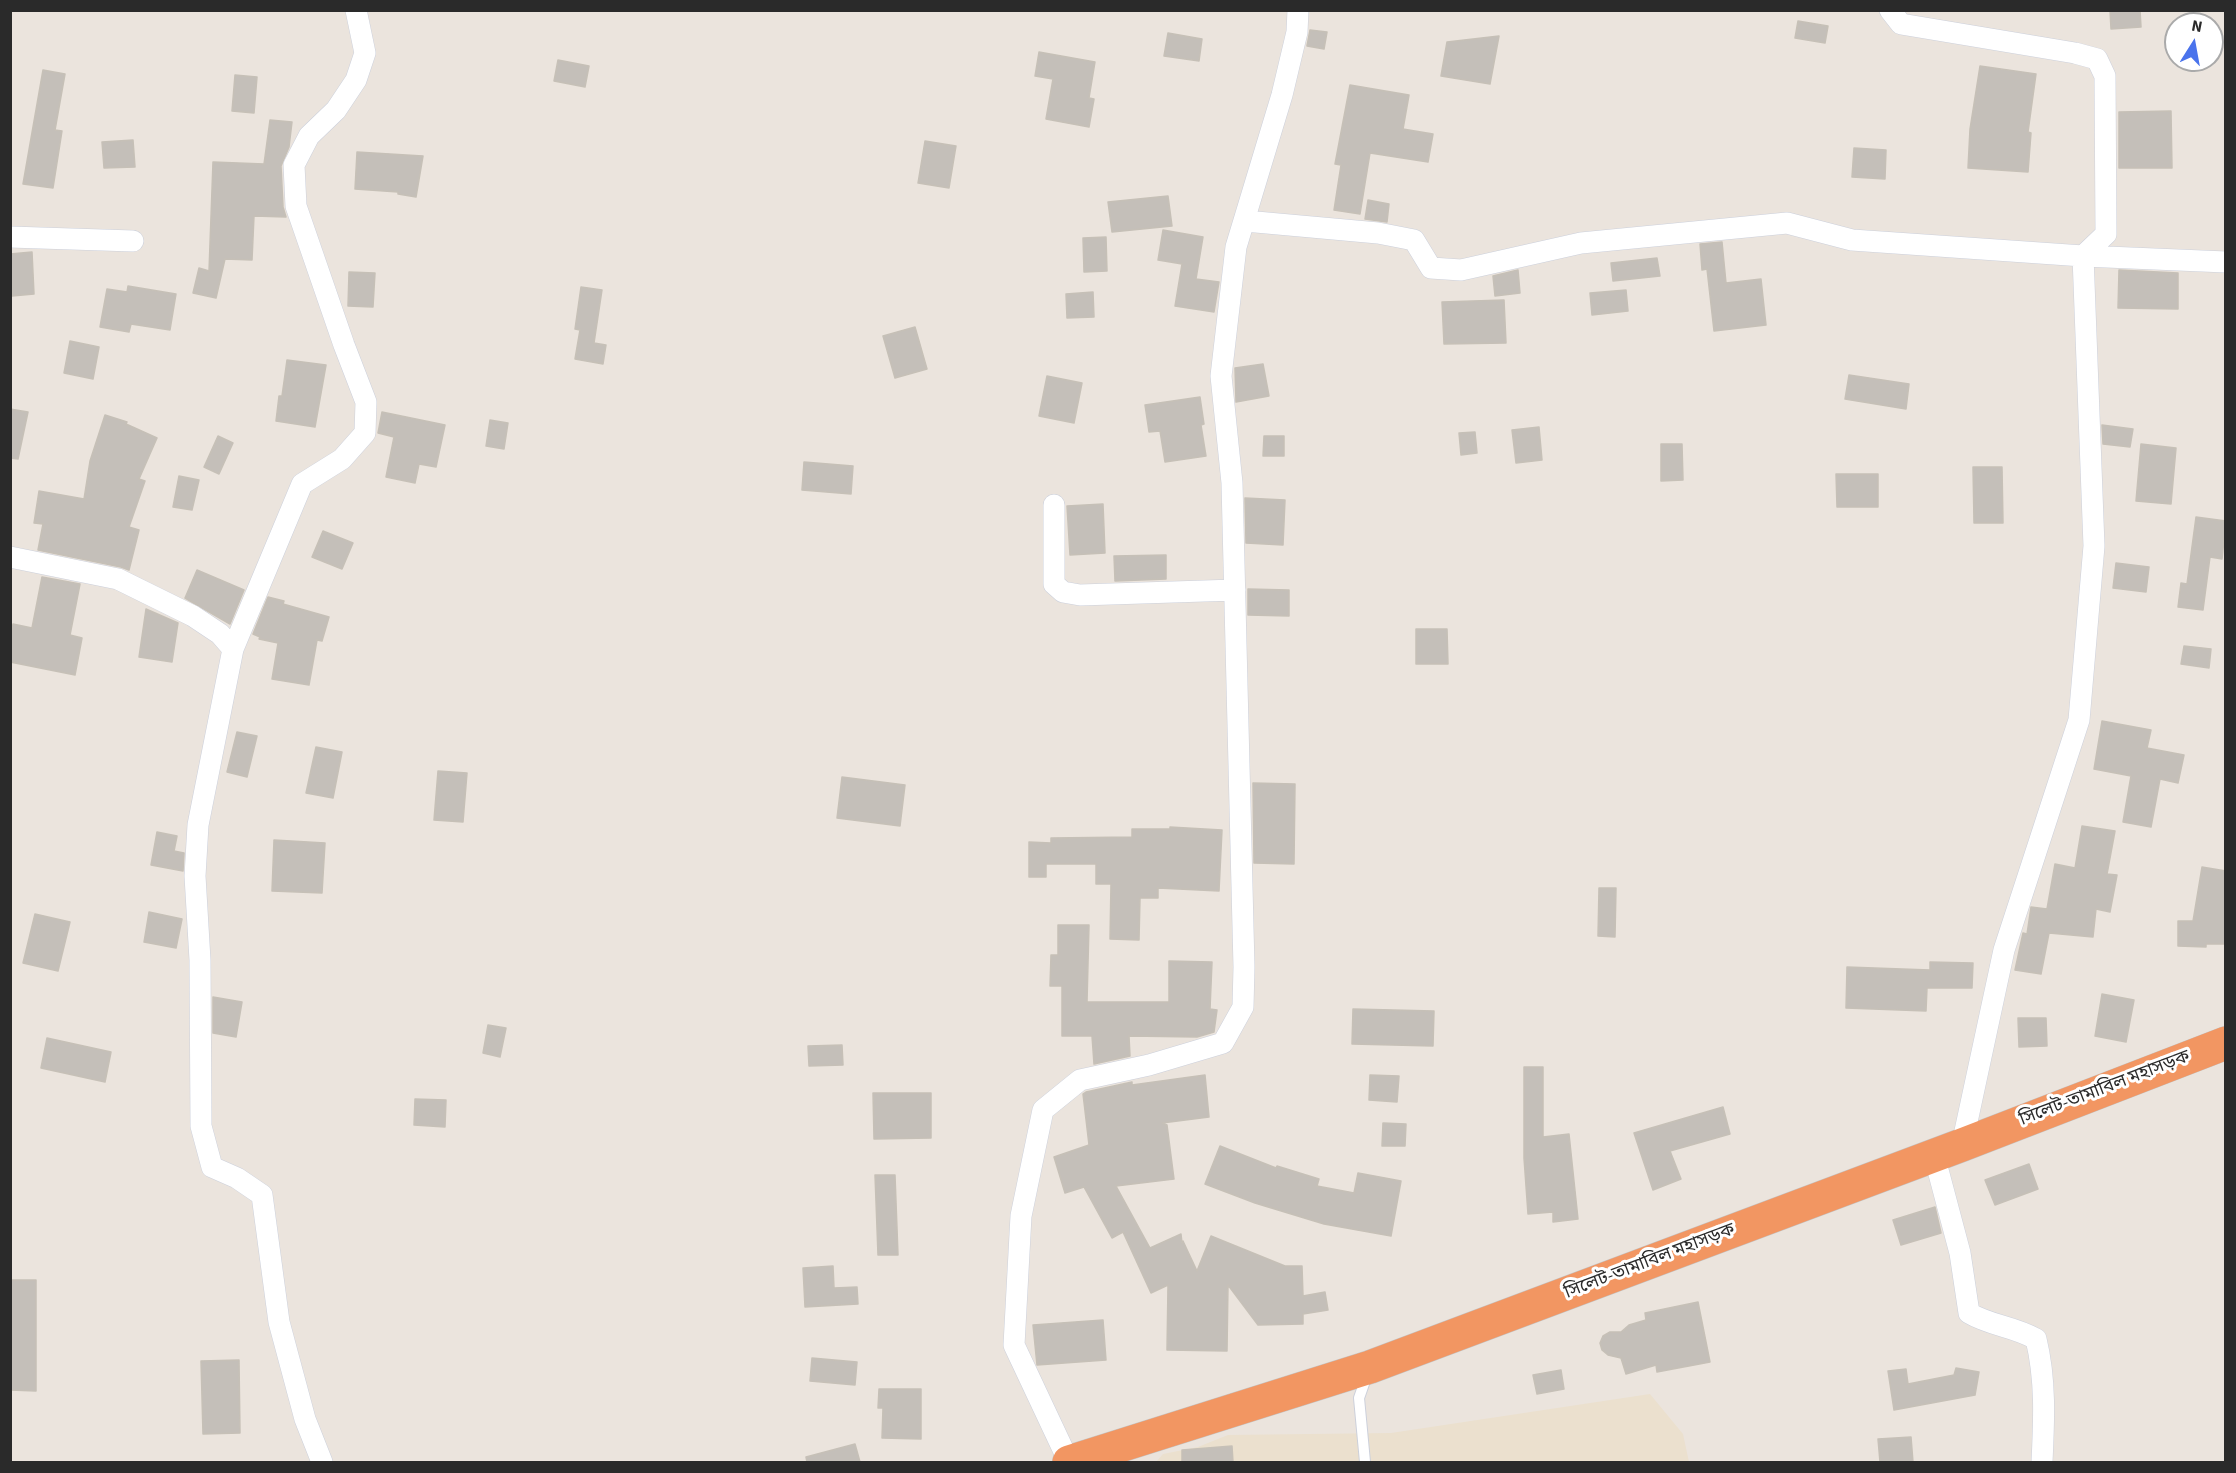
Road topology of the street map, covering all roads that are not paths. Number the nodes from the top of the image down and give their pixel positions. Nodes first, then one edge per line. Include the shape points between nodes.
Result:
1 (356, 10) edge
2 (1298, 10) edge
3 (1890, 10) edge
4 (1245, 220) junction
5 (10, 237) edge
6 (133, 241) dead end
7 (2083, 256) junction
8 (2226, 262) edge
9 (1054, 505) dead end
10 (10, 557) edge
11 (1235, 590) junction
12 (233, 649) junction
13 (2226, 1042) edge
14 (1948, 1150) junction
15 (1370, 1367) junction
16 (322, 1462) edge
17 (1069, 1462) edge
18 (1365, 1462) edge
19 (2042, 1462) edge

1 - 12 street via 365,53 356,80 336,110 309,136 294,165 296,206 366,402 364,433 342,459 302,484
2 - 4 street via 1282,95
3 - 7 street via 1901,24 2097,59 2105,76 2106,234
4 - 7 street via 1414,240 1431,268 1461,270 1581,243 1787,223 1852,240
4 - 11 street via 1236,247 1221,376 1232,483
5 - 6 street
7 - 8 street
7 - 14 street via 2094,546 2079,720 2004,950
9 - 11 street via 1054,584 1063,592 1080,595
10 - 12 street via 118,579 193,616 220,634
11 - 17 street via 1243,1007 1223,1043 1080,1080 1043,1110 1021,1216 1014,1345
12 - 16 street via 198,825 195,876 201,1126 212,1167 237,1178 262,1196 279,1322 305,1419
13 - 14 highway, সিলেট-তামাবিল মহাসড়ক
14 - 15 highway, সিলেট-তামাবিল মহাসড়ক
14 - 19 street via 1969,1313 2036,1339 2044,1400
15 - 17 highway, সিলেট-তামাবিল মহাসড়ক
15 - 18 lane via 1359,1398

